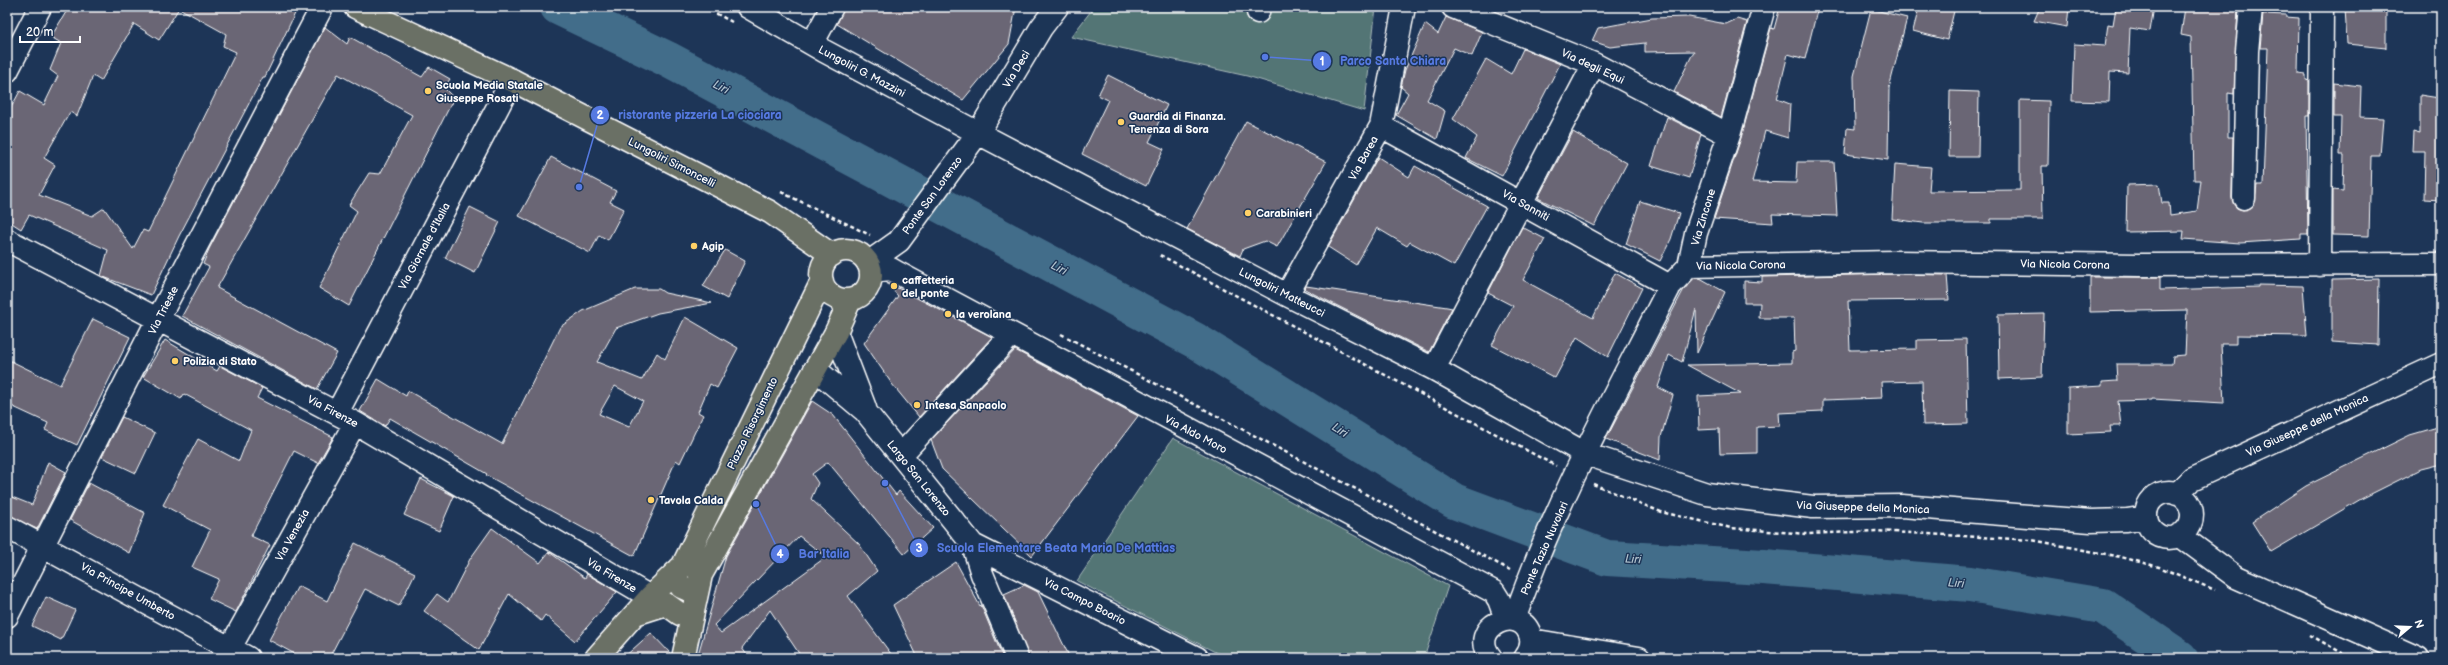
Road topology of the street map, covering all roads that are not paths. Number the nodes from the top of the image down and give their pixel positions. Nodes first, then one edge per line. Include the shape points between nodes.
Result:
1 (40, 7) edge
2 (322, 7) edge
3 (355, 7) edge
4 (748, 7) edge
5 (832, 7) edge
6 (1057, 7) edge
7 (1404, 7) edge
8 (1453, 7) edge
9 (1764, 7) edge
10 (2251, 7) edge
11 (2322, 7) edge
12 (780, 16) edge
13 (1042, 17) edge
14 (812, 44) junction
15 (1594, 64) junction
16 (7, 71) edge
17 (512, 80) junction
18 (1381, 126) junction
19 (1729, 135) junction
20 (972, 141) junction
21 (2244, 198) dead end
22 (1521, 202) junction
23 (7, 240) edge
24 (832, 255) junction
25 (2441, 264) edge
26 (2320, 265) junction
27 (1689, 266) junction
28 (869, 267) junction
29 (822, 281) junction
30 (1670, 286) junction
31 (1287, 295) junction
32 (850, 300) junction
33 (158, 319) junction
34 (800, 324) junction
35 (836, 332) junction
36 (1011, 335) junction
37 (2441, 364) edge
38 (815, 369) junction
39 (1434, 369) junction
40 (866, 412) junction
41 (346, 418) junction
42 (1586, 454) junction
43 (901, 455) junction
44 (2177, 494) junction
45 (2146, 517) junction
46 (7, 527) edge
47 (2179, 536) junction
48 (44, 545) junction
49 (973, 545) junction
50 (689, 577) junction
51 (644, 605) junction
52 (680, 614) junction
53 (7, 616) edge
54 (1510, 620) junction
55 (1528, 649) edge
56 (239, 653) edge
57 (596, 658) edge
58 (682, 658) edge
59 (1017, 658) edge
60 (1197, 658) edge
61 (1491, 658) edge
62 (1640, 658) edge
63 (2418, 658) edge

1 - 16 street
2 - 33 street, Via Trieste
3 - 17 main road, Lungoliri Simoncelli
4 - 12 street, Lungoliri G. Mazzini
5 - 14 street
6 - 13 street, Via Deci
7 - 18 street, Via Barea
8 - 15 street, Via degli Equi
9 - 19 street, Via Zincone
10 - 21 street via 2247,51
11 - 26 street
12 - 14 street, Lungoliri G. Mazzini
13 - 20 street, Via Deci
14 - 20 street, Lungoliri G. Mazzini
15 - 19 street, Via degli Equi
15 - 22 street
17 - 24 main road, Lungoliri Simoncelli via 770,212
17 - 41 street, Via Giornale d'Italia
18 - 22 street, Via Sanniti
18 - 31 street, Via Barea
19 - 27 street, Via Zincone via 1696,233
20 - 28 street, Ponte San Lorenzo via 899,242
20 - 31 street, Lungoliri Matteucci
22 - 30 street, Via Sanniti
22 - 39 street
23 - 33 street, Via Firenze
24 - 28 main road via 852,251 864,258
24 - 29 main road via 823,266
25 - 26 street, Via Nicola Corona
26 - 27 street, Via Nicola Corona via 1895,262
27 - 30 street
28 - 32 main road via 869,286 858,298
28 - 36 street, Via Aldo Moro via 891,269
29 - 32 main road via 830,294 836,298
29 - 34 main road, Piazza Risorgimento
30 - 42 street
31 - 39 street, Lungoliri Matteucci
32 - 35 main road
33 - 41 street, Via Firenze
33 - 48 street, Via Trieste
34 - 38 main road via 803,348
34 - 50 main road, Piazza Risorgimento
35 - 38 main road
35 - 40 street, Largo San Lorenzo
36 - 43 street
36 - 54 street, Via Aldo Moro via 1494,592
37 - 44 street, Via Giuseppe della Monica via 2192,479
38 - 40 street, Largo San Lorenzo
38 - 50 main road
39 - 42 street, Lungoliri Matteucci
40 - 43 street, Largo San Lorenzo
41 - 51 street, Via Firenze
41 - 56 street, Via Venezia
42 - 45 street, Via Giuseppe della Monica via 1707,494 1813,507 1902,506 2091,521
42 - 54 street, Ponte Tazio Nuvolari
43 - 49 street, Largo San Lorenzo
44 - 45 street via 2162,494 2155,497 2150,503
44 - 47 street via 2183,498 2191,511 2189,525
45 - 47 street via 2148,524 2158,535 2172,538
46 - 48 street, Via Principe Umberto
47 - 63 street via 2236,577
48 - 53 street, Via Trieste
48 - 56 street, Via Principe Umberto
49 - 59 street via 982,574
49 - 60 street, Via Campo Boario
50 - 51 main road
50 - 52 main road
50 - 58 main road
51 - 52 main road via 666,604
51 - 57 main road
52 - 58 main road
54 - 55 street via 1526,628
54 - 61 street via 1492,626 1487,632 1485,648
55 - 62 street

